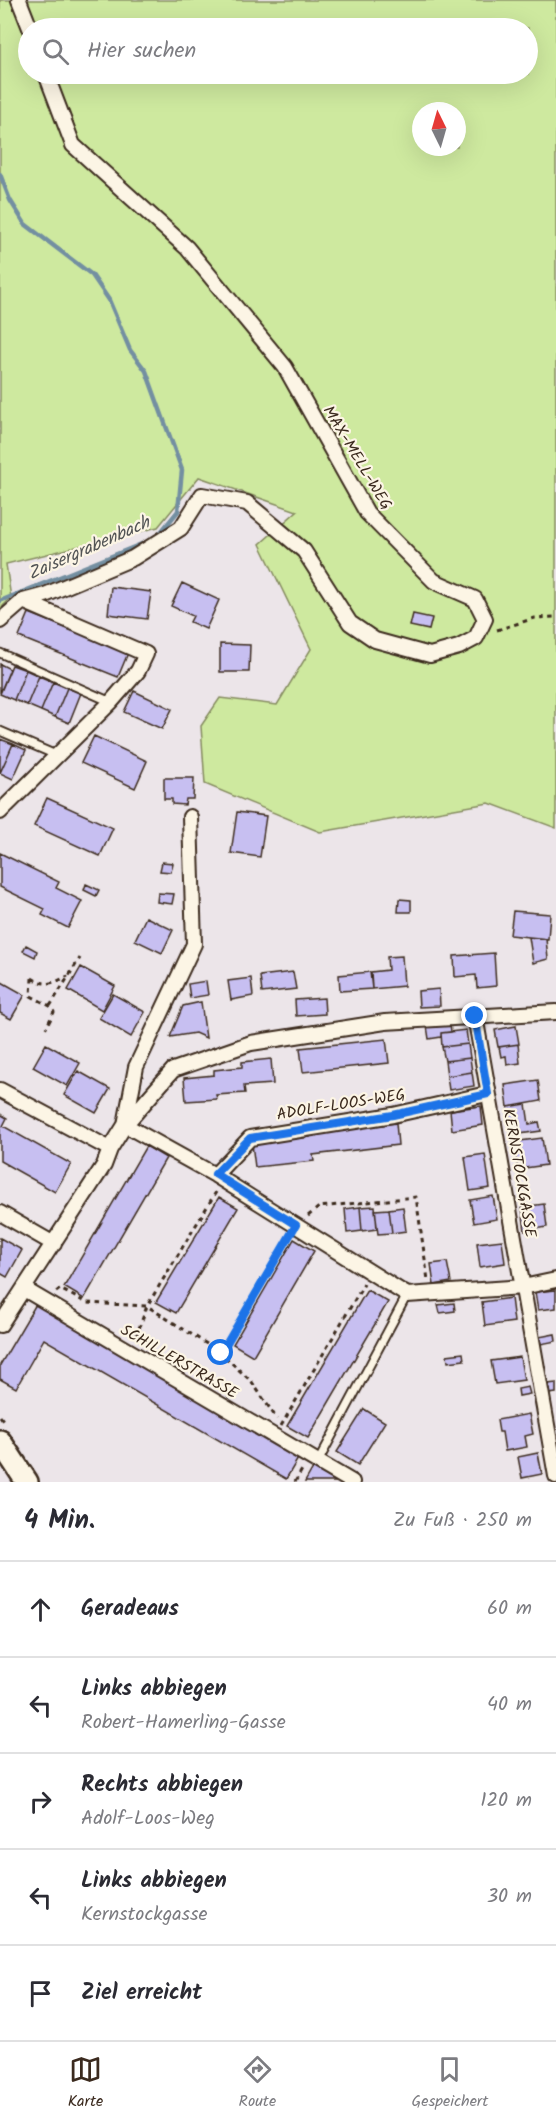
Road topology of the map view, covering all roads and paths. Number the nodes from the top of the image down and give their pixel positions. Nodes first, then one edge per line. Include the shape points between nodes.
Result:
1 (19, 0) edge
2 (26, 18) edge
3 (50, 84) edge
4 (23, 601) junction
5 (556, 617) edge
6 (0, 621) edge
7 (476, 639) junction
8 (0, 653) edge
9 (111, 702) junction
10 (0, 731) edge
11 (56, 755) junction
12 (1, 809) edge
13 (190, 817) dead end
14 (80, 958) dead end
15 (70, 975) junction
16 (50, 1006) junction
17 (556, 1012) edge
18 (475, 1016) junction
19 (46, 1028) dead end
20 (0, 1090) edge
21 (488, 1094) junction
22 (125, 1125) junction
23 (110, 1149) junction
24 (219, 1177) junction
25 (0, 1213) edge
26 (296, 1225) junction
27 (54, 1244) junction
28 (371, 1272) junction
29 (556, 1280) edge
30 (523, 1287) junction
31 (24, 1289) junction
32 (430, 1294) junction
33 (407, 1295) junction
34 (41, 1299) junction
35 (147, 1306) junction
36 (0, 1325) edge
37 (136, 1337) dead end
38 (221, 1353) junction
39 (278, 1431) junction
40 (0, 1441) edge
41 (318, 1462) junction
42 (556, 1476) edge
43 (27, 1482) edge
44 (351, 1482) edge

1 - 2 street
3 - 7 street, MAX-MELL-WEG via 73,145 187,248 285,367 367,513 434,581 475,599 485,619
4 - 6 street
4 - 7 street via 134,558 181,528 202,495 247,503 304,551 350,623 375,640 430,654
4 - 9 street via 146,654 138,671
5 - 7 path via 535,618
8 - 9 lane
9 - 11 street
10 - 11 lane
11 - 12 street
13 - 22 street via 194,945 136,1067
14 - 15 path
15 - 16 path
15 - 16 path via 52,984 32,978 31,996
16 - 19 path via 54,1012
17 - 18 street
18 - 21 street, KERNSTOCKGASSE
18 - 22 street via 385,1022 251,1043 172,1070
20 - 23 street
21 - 24 street, ADOLF-LOOS-WEG via 393,1115 250,1138
21 - 30 street, KERNSTOCKGASSE
22 - 23 street
22 - 24 street
23 - 27 street
24 - 26 street
24 - 35 path
25 - 27 street
26 - 28 street
26 - 32 path via 319,1207 416,1197
26 - 38 path
27 - 31 street
28 - 33 street
28 - 39 path
29 - 30 street
30 - 32 street
30 - 42 street, KERNSTOCKGASSE
31 - 34 street, SCHILLERSTRASSE
31 - 36 street
32 - 33 street
33 - 41 lane
34 - 35 path via 60,1289 87,1303
34 - 39 street, SCHILLERSTRASSE
35 - 37 path
35 - 38 path
38 - 39 path via 252,1382
39 - 41 street, SCHILLERSTRASSE
40 - 43 main road
41 - 44 street, SCHILLERSTRASSE

